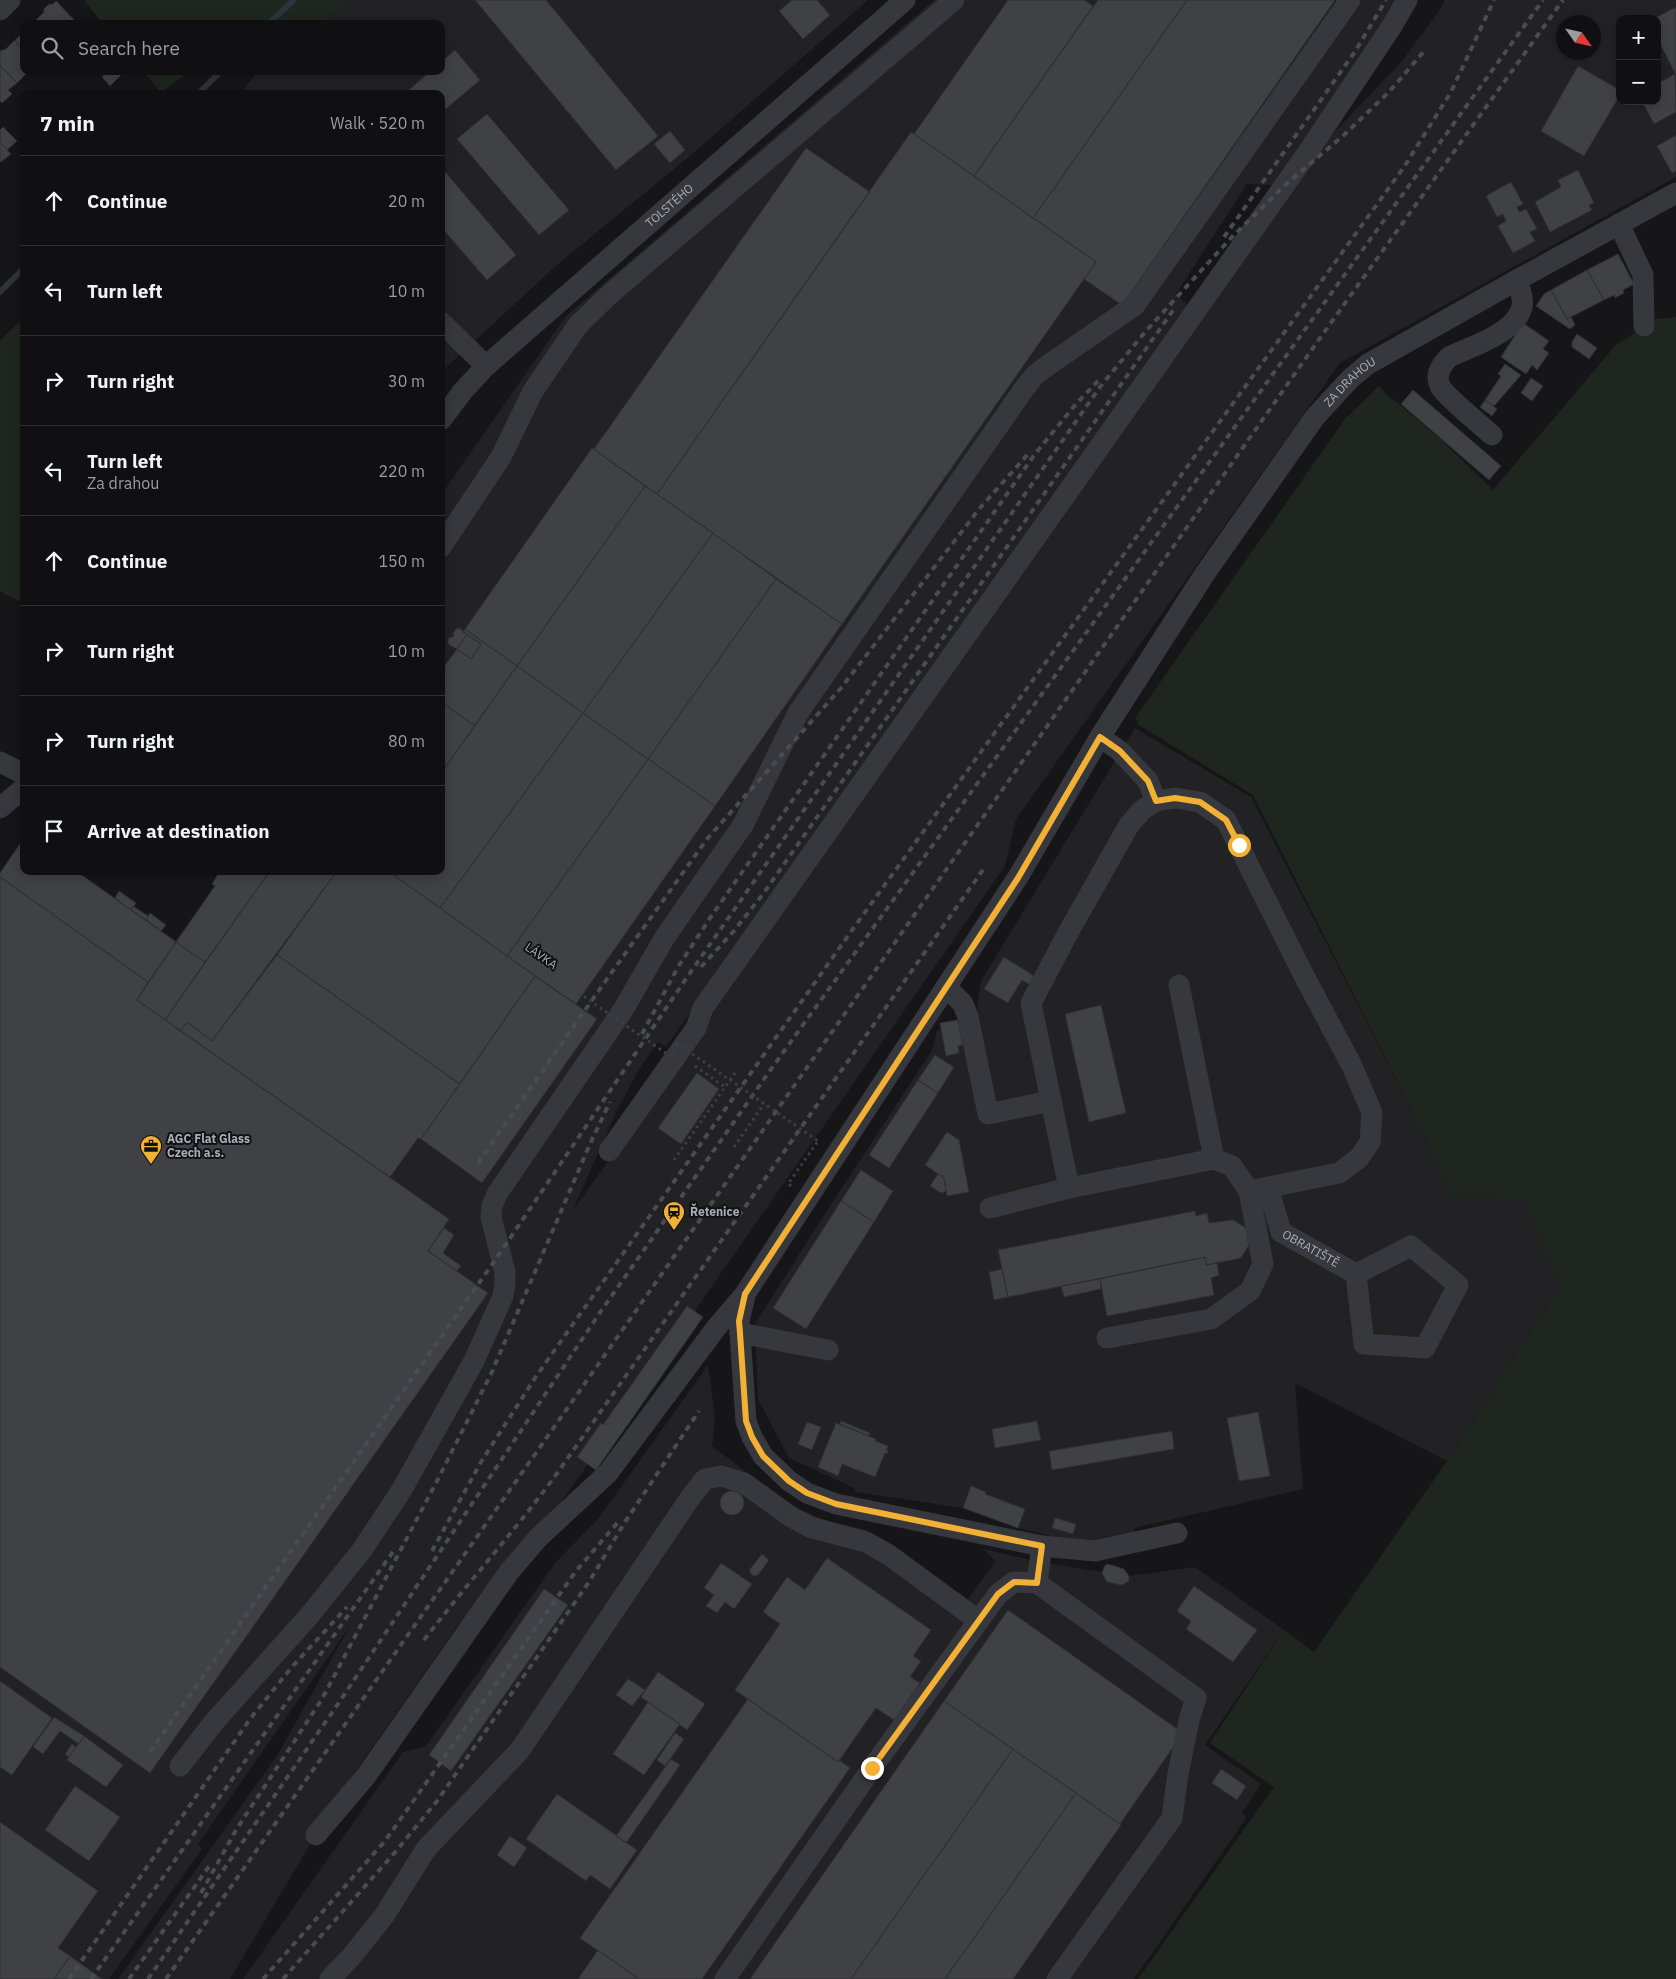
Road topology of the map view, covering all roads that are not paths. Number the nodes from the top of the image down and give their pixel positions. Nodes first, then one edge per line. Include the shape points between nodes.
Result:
1 (10, 0) edge
2 (954, 0) edge
3 (1350, 0) edge
4 (1407, 0) edge
5 (901, 1) edge
6 (0, 10) edge
7 (1676, 193) edge
8 (1620, 224) junction
9 (1517, 280) junction
10 (445, 326) edge
11 (1644, 326) dead end
12 (486, 366) junction
13 (445, 415) edge
14 (1492, 435) dead end
15 (445, 541) edge
16 (1100, 737) junction
17 (0, 762) edge
18 (20, 772) edge
19 (20, 791) edge
20 (1156, 801) junction
21 (0, 808) edge
22 (1179, 985) dead end
23 (946, 987) junction
24 (1051, 1101) junction
25 (609, 1150) dead end
26 (1214, 1159) junction
27 (1069, 1188) junction
28 (1259, 1189) junction
29 (990, 1208) dead end
30 (1356, 1274) junction
31 (745, 1294) junction
32 (740, 1333) junction
33 (1107, 1338) dead end
34 (828, 1350) dead end
35 (1177, 1533) dead end
36 (1042, 1546) junction
37 (1037, 1583) junction
38 (979, 1621) junction
39 (180, 1766) dead end
40 (316, 1836) dead end
41 (330, 1979) edge
42 (725, 1979) edge
43 (1057, 1979) edge

1 - 6 street
2 - 15 street via 625,281 578,325 533,392 501,457
3 - 39 street via 1135,305 1047,366 1024,389 798,712 743,825 665,937 623,1010 497,1194 491,1217 506,1284 474,1361 401,1491 362,1550 309,1616 214,1722
4 - 25 street via 1382,43 1289,179 703,1008 696,1028
5 - 12 street, TOLSTÉHO
7 - 8 street, ZA DRAHOU
8 - 9 street, ZA DRAHOU
8 - 11 street via 1644,275
9 - 14 street via 1522,307 1515,320 1503,332 1449,357 1438,377 1443,390
9 - 16 street, ZA DRAHOU via 1368,364 1332,397 1204,575
10 - 12 street
12 - 13 street, TOLSTÉHO
16 - 20 street via 1120,751 1148,781
16 - 23 street via 1018,878
17 - 18 street
19 - 21 street
20 - 24 street via 1142,810 1129,825 1031,1003
20 - 28 street via 1175,798 1200,802 1226,820 1352,1066 1372,1113 1370,1142 1359,1158 1339,1173
22 - 26 street
23 - 24 street via 963,1004 968,1017 988,1114
23 - 31 street
24 - 27 street
26 - 27 street
26 - 28 street via 1232,1166
27 - 29 street
28 - 30 street, OBRATIŠTĚ via 1281,1232
28 - 33 street via 1263,1264 1250,1291 1211,1318
30 - 30 street via 1364,1344 1425,1348 1458,1286 1411,1246
31 - 32 street via 739,1321
31 - 40 street via 608,1473 538,1538 509,1572 366,1776
32 - 34 street
32 - 36 street via 746,1421 763,1456 789,1481 807,1493 836,1504
35 - 36 street via 1095,1552
36 - 37 street
37 - 38 street via 1014,1582 998,1594
37 - 43 street via 1196,1698 1178,1774 1172,1818
38 - 41 street via 889,1555 866,1542 810,1527 744,1483 721,1476 705,1479 520,1750 426,1849 384,1916
38 - 42 street

